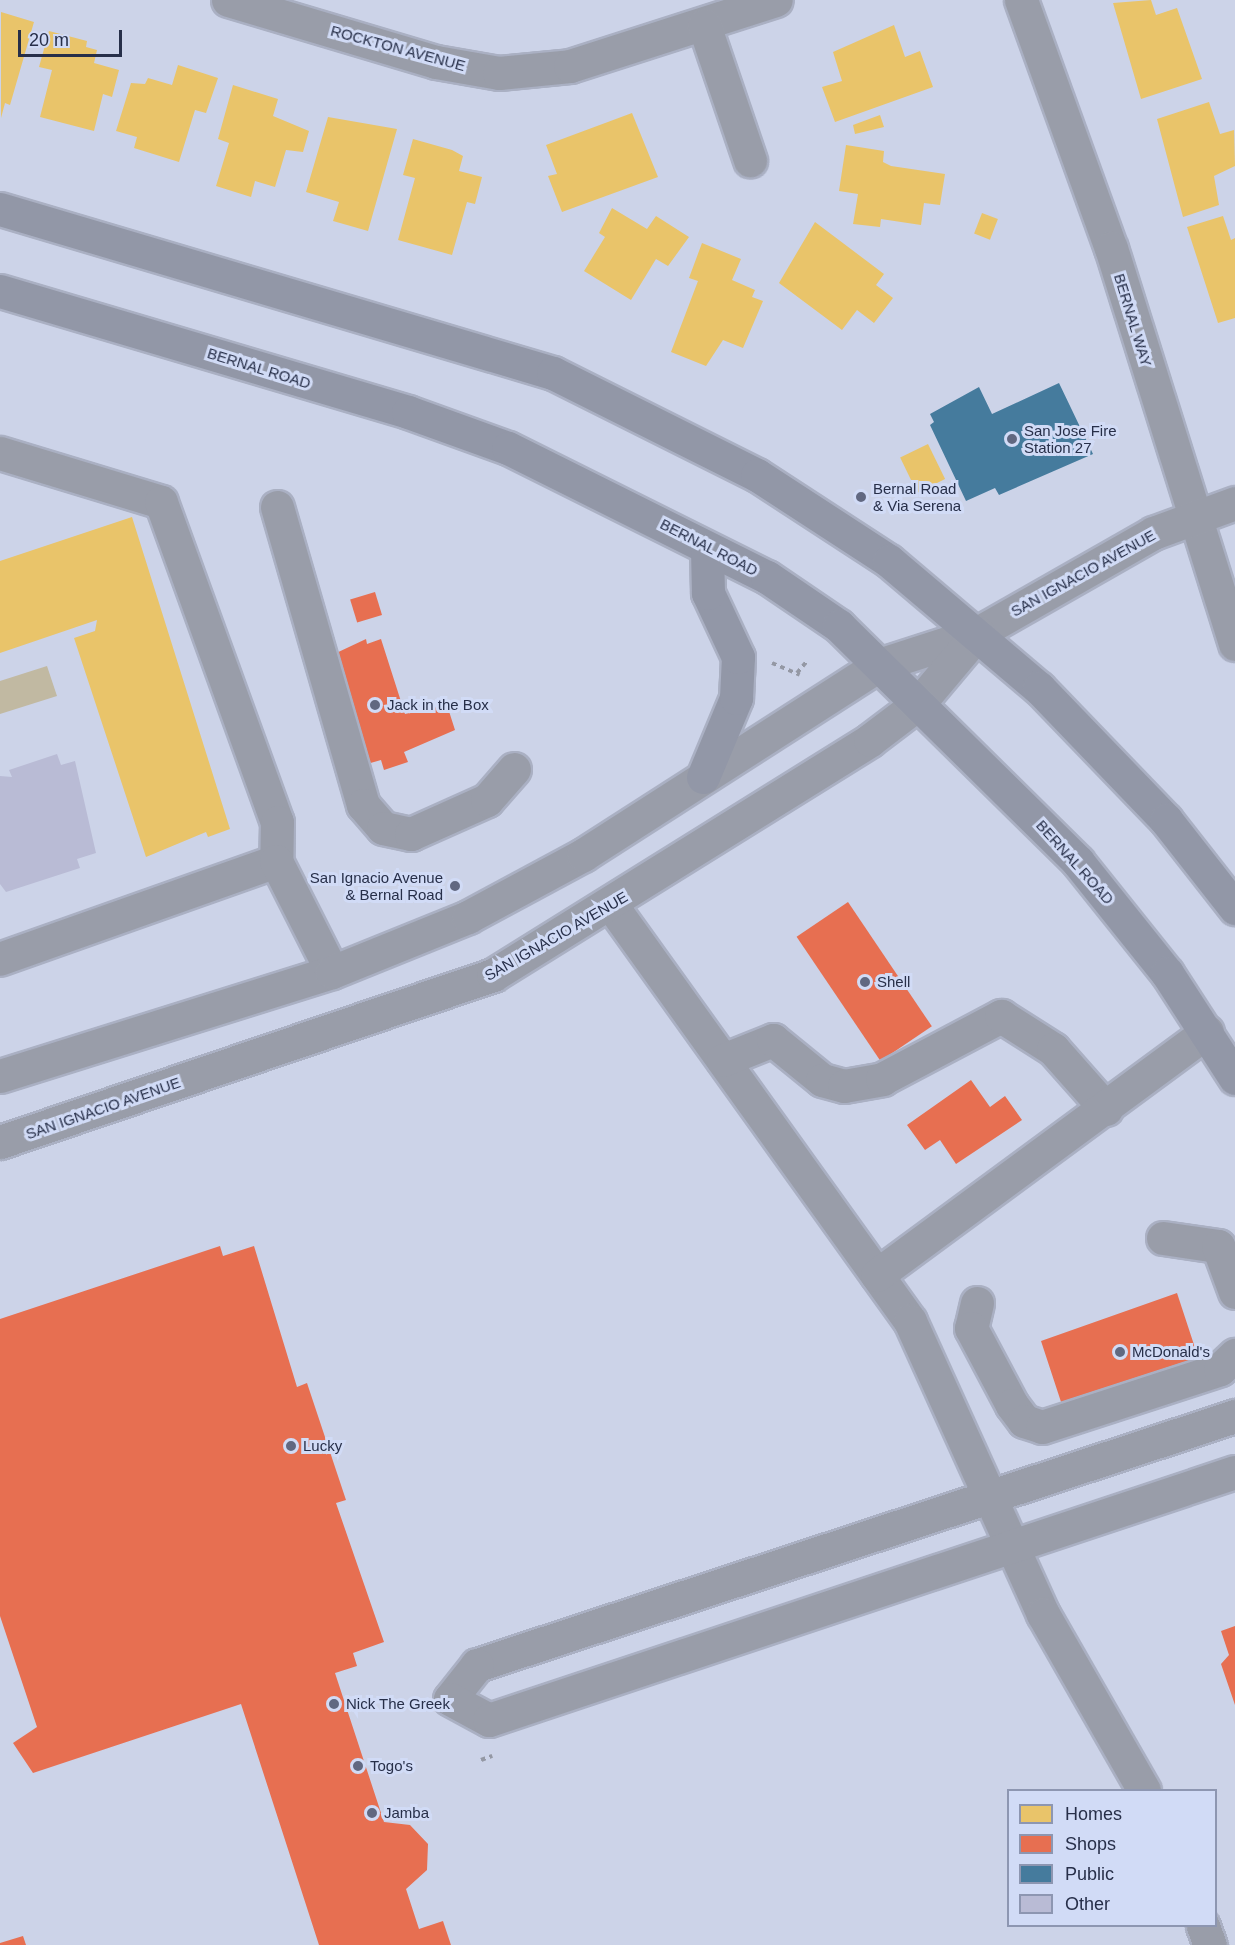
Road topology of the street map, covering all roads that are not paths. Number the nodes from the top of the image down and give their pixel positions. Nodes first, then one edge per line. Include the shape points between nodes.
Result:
1 (228, 0) edge
2 (776, 0) edge
3 (1021, 0) edge
4 (704, 25) junction
5 (750, 160) dead end
6 (0, 209) edge
7 (0, 291) edge
8 (0, 453) edge
9 (1235, 503) edge
10 (277, 507) dead end
11 (1191, 516) junction
12 (707, 548) junction
13 (978, 633) junction
14 (1235, 644) edge
15 (879, 665) junction
16 (919, 703) junction
17 (514, 769) dead end
18 (702, 777) junction
19 (276, 861) junction
20 (612, 906) junction
21 (1235, 908) edge
22 (0, 959) edge
23 (332, 972) junction
24 (1207, 1032) junction
25 (723, 1060) junction
26 (0, 1076) edge
27 (1235, 1078) edge
28 (1106, 1109) junction
29 (0, 1142) edge
30 (1163, 1238) dead end
31 (877, 1275) junction
32 (1235, 1292) edge
33 (977, 1303) dead end
34 (1235, 1355) edge
35 (1235, 1416) edge
36 (1235, 1472) edge
37 (992, 1496) junction
38 (1012, 1546) junction
39 (1143, 1789) edge
40 (1203, 1927) edge
41 (1210, 1945) edge

1 - 4 street, ROCKTON AVENUE via 436,62 499,73 570,66
2 - 4 street, ROCKTON AVENUE
3 - 11 street, BERNAL WAY via 1111,248
4 - 5 street
6 - 13 main road via 553,373 617,401 757,475 831,522
7 - 12 main road, BERNAL ROAD via 408,412 497,444 580,480
8 - 19 street via 161,501 277,822
9 - 11 street, SAN IGNACIO AVENUE
10 - 17 street via 363,805 383,828 411,834 422,830 487,800
11 - 13 street, SAN IGNACIO AVENUE via 1104,559
11 - 14 street, BERNAL WAY
12 - 15 main road, BERNAL ROAD via 767,577 839,626
12 - 18 main road via 708,593 738,657 736,698
13 - 15 street, SAN IGNACIO AVENUE
13 - 16 street, SAN IGNACIO AVENUE
13 - 21 main road via 1119,769
15 - 16 main road, BERNAL ROAD
15 - 18 street, SAN IGNACIO AVENUE
16 - 20 street, SAN IGNACIO AVENUE
16 - 24 main road, BERNAL ROAD via 1078,862
18 - 23 street, SAN IGNACIO AVENUE via 583,855 468,918
19 - 22 street
19 - 23 street
20 - 25 street
20 - 29 street, SAN IGNACIO AVENUE via 472,983
23 - 26 street, SAN IGNACIO AVENUE
24 - 27 main road, BERNAL ROAD
24 - 28 street
25 - 28 street via 773,1040 822,1080 844,1086 882,1079 1001,1016 1053,1049
25 - 31 street
28 - 31 street
30 - 32 street via 1218,1246
31 - 37 street via 910,1321
33 - 34 street via 971,1328 1012,1405 1024,1421 1041,1426 1220,1369
35 - 37 street
36 - 38 street
37 - 38 street
37 - 38 street via 477,1665 450,1699 489,1720
38 - 39 street via 1083,1692
40 - 41 street

